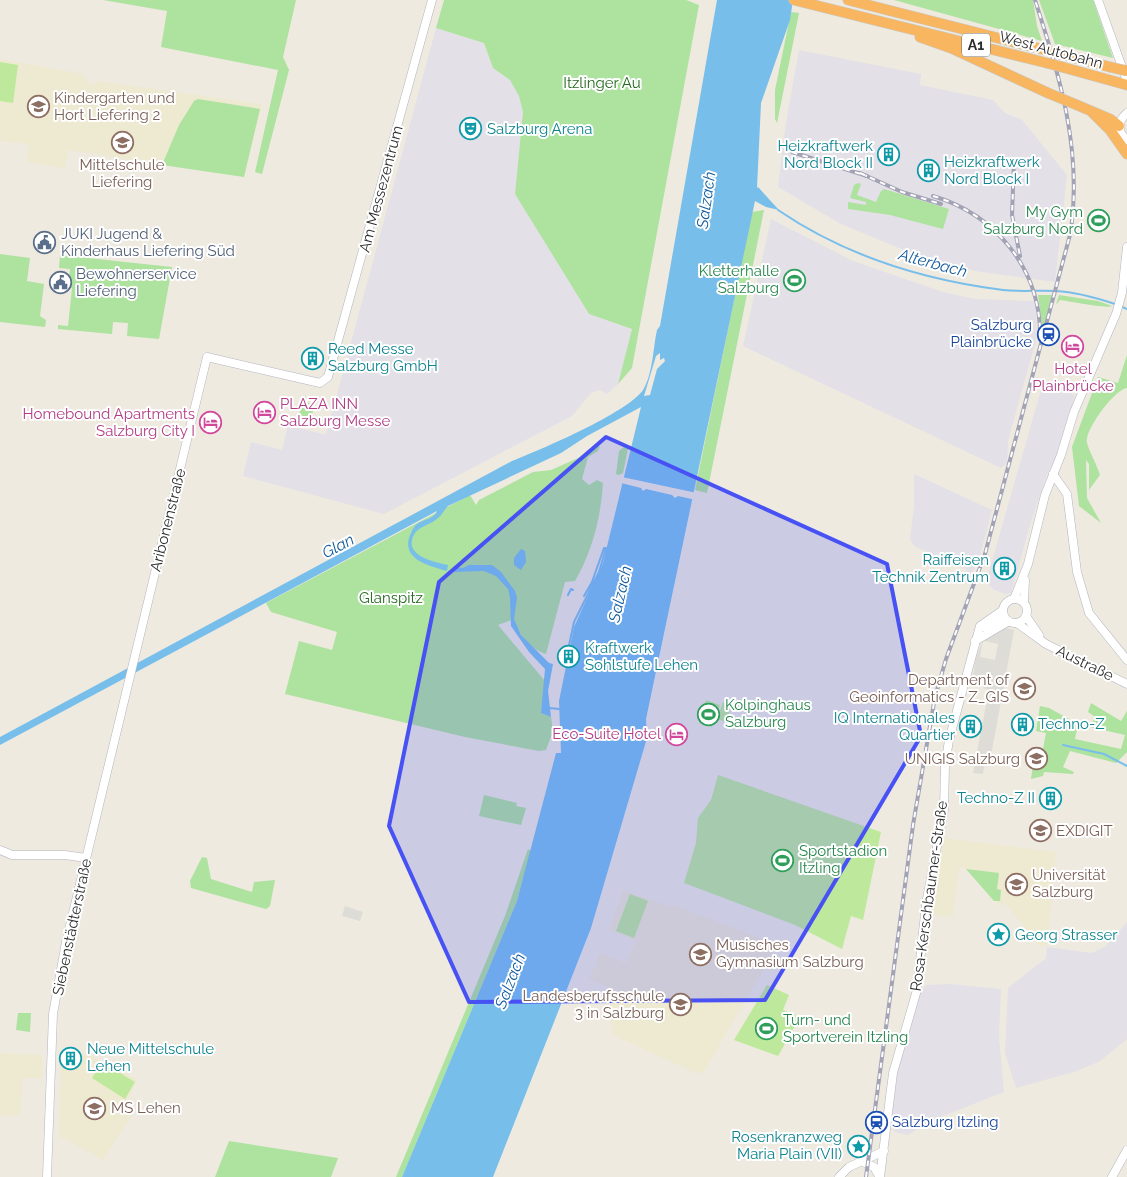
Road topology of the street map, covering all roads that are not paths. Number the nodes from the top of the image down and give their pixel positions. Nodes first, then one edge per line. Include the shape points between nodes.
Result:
1 (432, 0) edge
2 (794, 0) edge
3 (848, 0) edge
4 (1098, 0) edge
5 (904, 28) junction
6 (1127, 71) edge
7 (1127, 83) edge
8 (1092, 112) junction
9 (1127, 113) edge
10 (1119, 126) junction
11 (1127, 140) edge
12 (1127, 154) edge
13 (1127, 247) edge
14 (206, 357) joint
15 (1053, 474) junction
16 (1023, 576) junction
17 (1014, 599) junction
18 (1024, 602) junction
19 (1006, 616) junction
20 (1026, 616) junction
21 (1017, 623) junction
22 (1043, 641) junction
23 (1127, 660) edge
24 (129, 682) joint
25 (1127, 684) edge
26 (0, 850) edge
27 (86, 858) junction
28 (1127, 1150) edge
29 (884, 1151) junction
30 (861, 1161) junction
31 (47, 1177) edge
32 (839, 1177) edge
33 (880, 1177) edge
34 (1112, 1177) edge

1 - 14 street, Am Messezentrum via 328,377 320,383
2 - 5 highway, West Autobahn / A1
3 - 6 highway, West Autobahn / A1, bridge
4 - 7 street
5 - 7 highway, West Autobahn / A1, bridge
5 - 8 highway, bridge via 922,39 951,48
8 - 10 highway
8 - 12 highway
9 - 10 street
10 - 11 street
13 - 15 street via 1116,312 1074,412
14 - 24 street, Aribonenstraße
15 - 16 street
15 - 23 street via 1067,494 1077,572 1089,613
16 - 17 street
16 - 18 street via 1026,580
17 - 18 street
17 - 19 street, Rosa-Kerschbaumer-Straße via 1006,604
18 - 20 street
19 - 21 street
19 - 29 street, Rosa-Kerschbaumer-Straße via 982,628 975,641 949,740 940,835 926,904 917,990 893,1074
20 - 21 street
20 - 22 street, Austraße
21 - 22 street, Austraße
22 - 25 street, Austraße
24 - 27 street, Siebenstädterstraße
26 - 27 street via 12,855
27 - 31 street, Siebenstädterstraße via 66,942 54,1014
28 - 34 street
29 - 30 street
29 - 33 street, Rosa-Kerschbaumer-Straße
30 - 32 street
30 - 33 street via 874,1167

